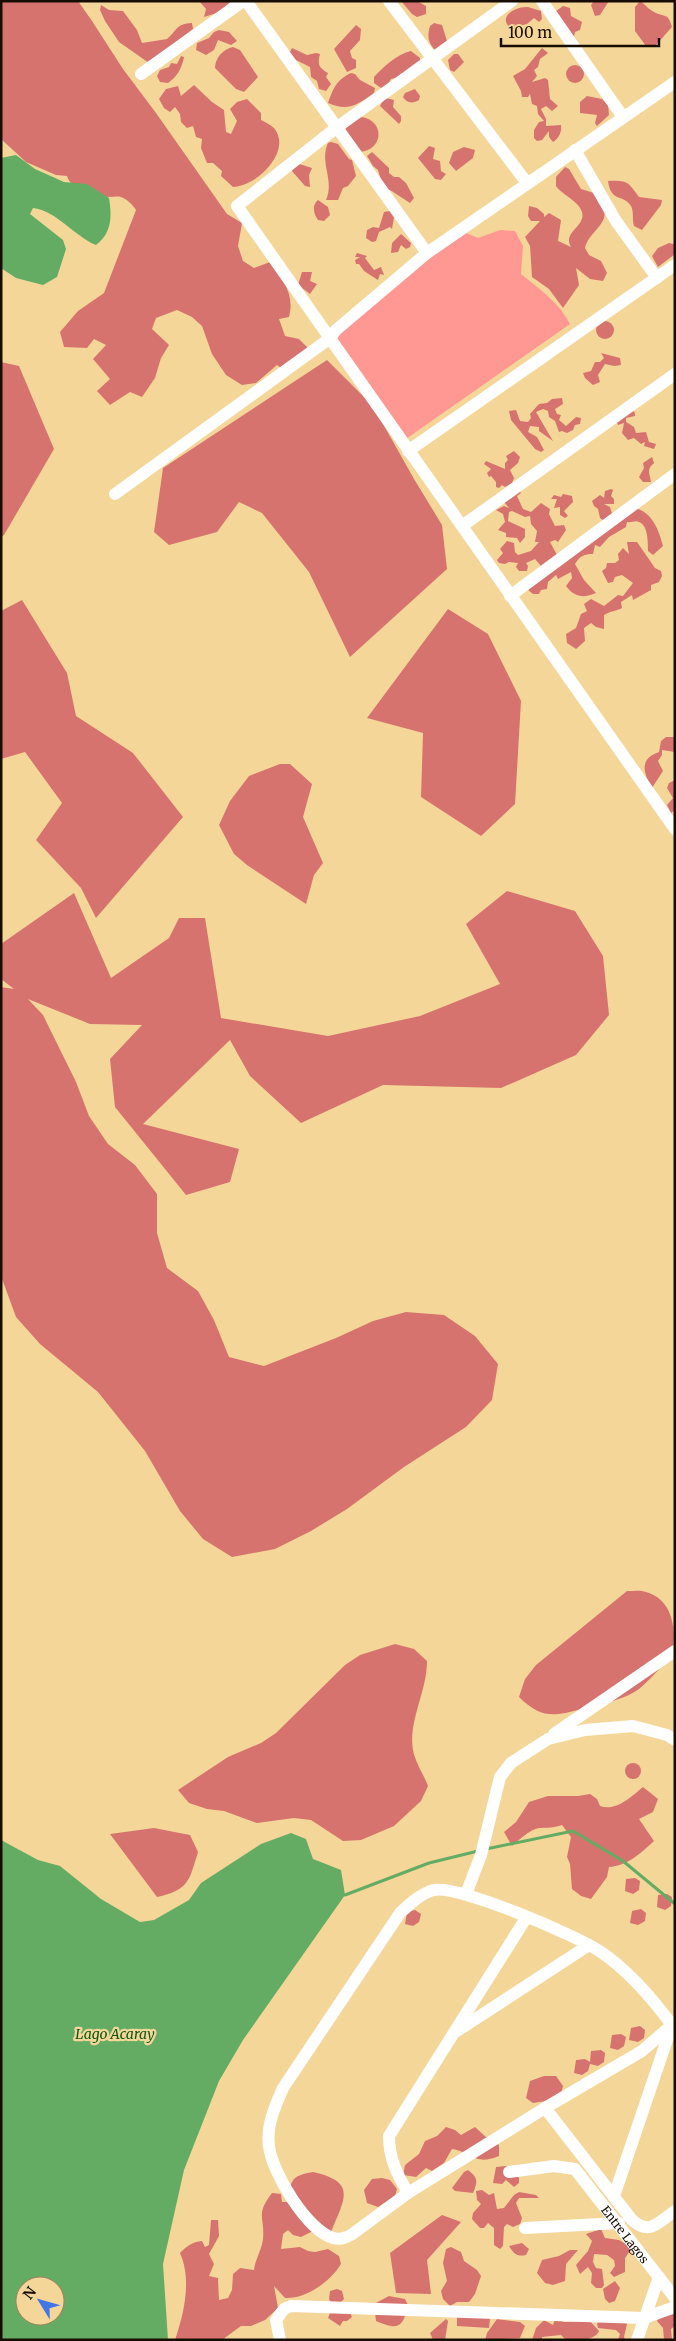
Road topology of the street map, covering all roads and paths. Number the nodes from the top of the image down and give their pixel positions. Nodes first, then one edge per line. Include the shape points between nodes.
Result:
1 (244, 1) edge
2 (389, 1) edge
3 (512, 1) edge
4 (542, 1) edge
5 (432, 59) junction
6 (142, 74) dead end
7 (675, 82) edge
8 (623, 117) junction
9 (336, 128) junction
10 (575, 150) junction
11 (527, 184) junction
12 (427, 253) junction
13 (675, 265) edge
14 (657, 278) junction
15 (330, 339) junction
16 (675, 374) edge
17 (408, 451) junction
18 (675, 474) edge
19 (115, 494) dead end
20 (462, 526) junction
21 (510, 596) junction
22 (675, 829) edge
23 (675, 1651) edge
24 (548, 1739) junction
25 (675, 1740) edge
26 (466, 1894) junction
27 (526, 1918) junction
28 (589, 1945) junction
29 (674, 2024) edge
30 (454, 2034) junction
31 (545, 2108) junction
32 (508, 2172) dead end
33 (408, 2193) junction
34 (614, 2196) junction
35 (675, 2211) edge
36 (619, 2224) junction
37 (525, 2228) dead end
38 (660, 2277) junction
39 (675, 2298) edge
40 (675, 2307) edge
41 (644, 2318) junction
42 (280, 2340) edge
43 (637, 2340) edge

1 - 6 street
1 - 9 street
2 - 5 street
3 - 5 street
4 - 8 street
5 - 9 street
5 - 11 street
7 - 8 street
8 - 10 street
9 - 12 street
9 - 15 street via 237,206
10 - 11 street
10 - 14 street via 616,221
11 - 12 street
12 - 15 street via 336,330
13 - 14 street
14 - 17 street
15 - 17 street
15 - 19 street
16 - 20 street
17 - 20 street
18 - 21 street
20 - 21 street
21 - 22 street
23 - 24 street
24 - 25 street via 585,1730 633,1726
24 - 26 street via 502,1772 483,1850
26 - 27 street
26 - 33 street via 435,1890 418,1897 400,1913 283,2088 272,2113 269,2146 278,2176 319,2231 342,2239
27 - 28 street
27 - 30 street
28 - 29 street via 626,1972
28 - 30 street
29 - 31 street via 642,2051
29 - 34 street
30 - 33 street via 389,2136 394,2170
31 - 33 street
31 - 34 street
32 - 36 street, Entre Lagos via 554,2166 575,2169
34 - 35 street via 632,2220 645,2229
36 - 37 street
36 - 38 street, Entre Lagos
38 - 39 street, Entre Lagos
38 - 41 street
40 - 41 street
41 - 42 street via 290,2306 276,2320
41 - 43 street

